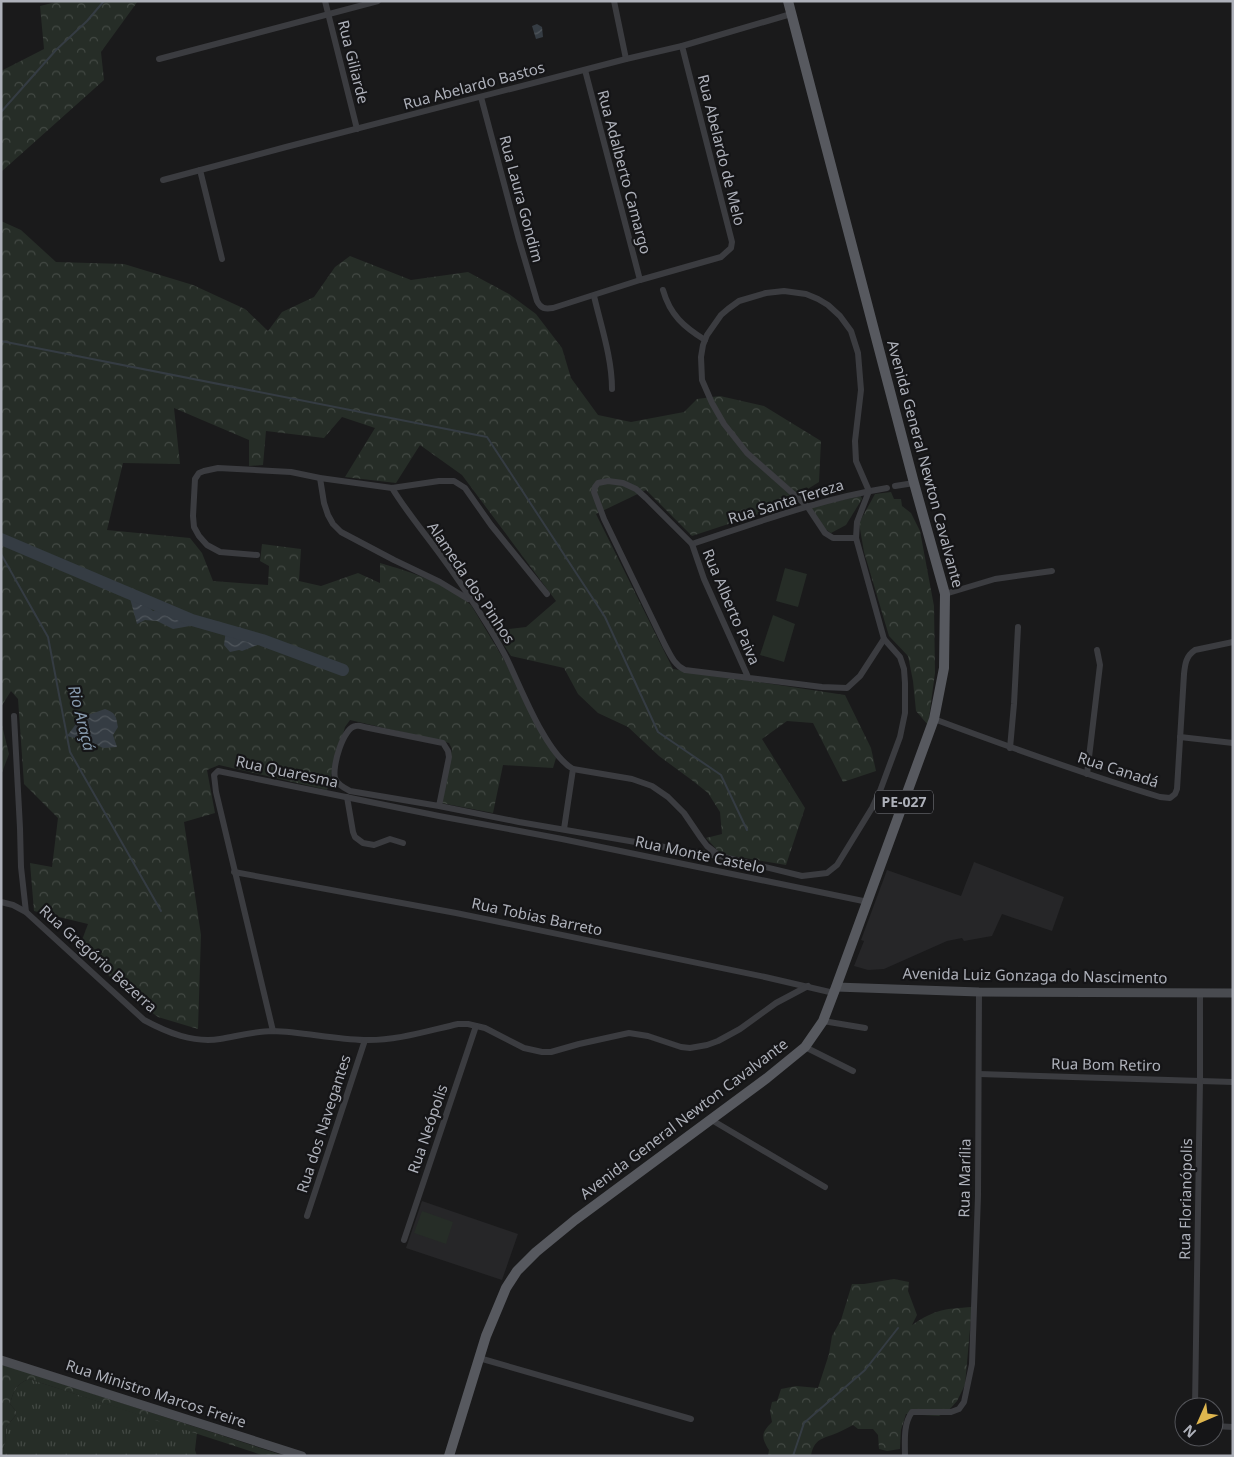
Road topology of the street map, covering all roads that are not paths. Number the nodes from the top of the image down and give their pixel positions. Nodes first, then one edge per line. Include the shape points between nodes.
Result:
1 (325, 1) edge
2 (378, 1) edge
3 (614, 1) edge
4 (788, 1) edge
5 (328, 14) junction
6 (791, 14) junction
7 (682, 46) junction
8 (159, 59) dead end
9 (626, 59) junction
10 (585, 70) junction
11 (481, 97) junction
12 (357, 129) junction
13 (200, 170) junction
14 (163, 180) dead end
15 (222, 260) dead end
16 (640, 280) junction
17 (662, 290) dead end
18 (594, 296) junction
19 (705, 340) junction
20 (612, 390) dead end
21 (320, 478) junction
22 (914, 483) junction
23 (895, 486) dead end
24 (392, 488) junction
25 (888, 488) dead end
26 (869, 491) junction
27 (807, 506) junction
28 (856, 538) junction
29 (692, 544) junction
30 (257, 555) dead end
31 (1052, 571) dead end
32 (547, 594) dead end
33 (945, 594) junction
34 (472, 601) junction
35 (1018, 627) dead end
36 (884, 639) junction
37 (1233, 642) edge
38 (1097, 650) dead end
39 (748, 678) junction
40 (14, 716) dead end
41 (934, 719) junction
42 (1180, 737) junction
43 (1233, 743) edge
44 (1010, 748) junction
45 (573, 769) junction
46 (1087, 774) junction
47 (347, 797) junction
48 (438, 806) junction
49 (564, 829) junction
50 (526, 832) joint
51 (403, 842) dead end
52 (720, 856) junction
53 (234, 872) junction
54 (1, 902) edge
55 (868, 902) junction
56 (26, 912) junction
57 (808, 986) junction
58 (835, 990) junction
59 (979, 992) junction
60 (1200, 992) junction
61 (1233, 992) edge
62 (822, 1021) junction
63 (476, 1026) junction
64 (865, 1028) dead end
65 (273, 1031) junction
66 (365, 1040) junction
67 (805, 1047) junction
68 (853, 1071) dead end
69 (979, 1074) junction
70 (1200, 1080) junction
71 (1233, 1082) edge
72 (710, 1119) junction
73 (825, 1187) dead end
74 (307, 1216) dead end
75 (404, 1240) dead end
76 (479, 1358) junction
77 (1, 1360) edge
78 (1195, 1397) edge
79 (691, 1419) dead end
80 (302, 1456) edge
81 (449, 1456) edge
82 (905, 1456) edge

1 - 5 street, Rua Giliarde
2 - 5 street
3 - 9 street
4 - 6 main road, Avenida General Newton Cavalvante / PE-027
5 - 8 street
5 - 12 street, Rua Giliarde
6 - 7 street, Rua Abelardo Bastos
6 - 22 main road, Avenida General Newton Cavalvante / PE-027
7 - 9 street, Rua Abelardo Bastos
7 - 16 street, Rua Abelardo de Melo via 732,242 721,257
9 - 10 street, Rua Abelardo Bastos
10 - 11 street, Rua Abelardo Bastos
10 - 16 street, Rua Adalberto Camargo
11 - 12 street, Rua Abelardo Bastos
11 - 18 street, Rua Laura Gondim via 540,307 553,308
12 - 13 street, Rua Abelardo Bastos
13 - 14 street, Rua Abelardo Bastos
13 - 15 street
16 - 18 street
17 - 19 street via 679,320
18 - 20 street via 609,360
19 - 26 street via 721,315 739,301 766,293 806,294 828,305 840,316 851,331 858,353 861,390 856,461
19 - 27 street via 701,357 702,380 724,424 747,452
21 - 24 street
21 - 30 street via 291,472 218,468 199,473 194,486 193,516 199,536 220,552
21 - 34 street via 328,515 341,532
22 - 23 street
22 - 33 main road, Avenida General Newton Cavalvante / PE-027
24 - 32 street via 448,480 460,484
24 - 34 street, Alameda dos Pinhos
25 - 26 street, Rua Santa Tereza
26 - 27 street, Rua Santa Tereza
26 - 28 street via 857,522
27 - 28 street via 828,536
27 - 29 street, Rua Santa Tereza
28 - 36 street
29 - 39 street, Rua Alberto Paiva
29 - 39 street, Rua Alberto Paiva via 636,489 608,481 595,487 604,519 676,664 685,670
31 - 33 street via 995,579
33 - 41 main road, Avenida General Newton Cavalvante / PE-027 via 944,668
34 - 45 street, Alameda dos Pinhos via 506,656 552,749 565,765
35 - 44 street
36 - 39 street via 860,676 847,688
36 - 52 street via 900,657 904,669 905,713 900,737 880,791 837,865 827,873 802,876
37 - 42 street, Rua Canadá via 1195,650 1186,660
38 - 46 street via 1100,665
40 - 56 street
41 - 44 street, Rua Canadá
41 - 55 main road, Avenida General Newton Cavalvante / PE-027
42 - 43 street
42 - 46 street, Rua Canadá via 1177,789 1170,798
44 - 46 street, Rua Canadá
45 - 49 street
45 - 52 street via 632,779 652,786 684,813 707,846
47 - 50 street, Rua Quaresma
47 - 51 street via 355,837 374,845 390,840
47 - 53 street, Rua Quaresma via 216,772 216,792
48 - 48 street via 449,757 443,743 356,726 351,728 338,753 335,771 336,779 345,789
48 - 49 street
49 - 52 street
50 - 55 street, Rua Monte Castelo
53 - 57 street, Rua Tobias Barreto via 456,913
53 - 65 street, Rua Quaresma
54 - 56 street, Rua Gregório Bezerra
55 - 58 main road, Avenida General Newton Cavalvante / PE-027
56 - 65 street, Rua Gregório Bezerra via 144,1020 156,1026 181,1036 206,1040
57 - 58 street, Rua Tobias Barreto
57 - 63 street, Rua Gregório Bezerra via 718,1041 690,1048 629,1033 542,1052 524,1048
58 - 59 main road, Avenida Luiz Gonzaga do Nascimento
58 - 62 main road, Avenida General Newton Cavalvante / PE-027
59 - 60 main road, Avenida Luiz Gonzaga do Nascimento
59 - 69 street, Rua Marília
60 - 61 main road, Avenida Luiz Gonzaga do Nascimento
60 - 70 street, Rua Florianópolis
62 - 64 street
62 - 67 main road, Avenida General Newton Cavalvante / PE-027
63 - 66 street, Rua Gregório Bezerra via 458,1024 396,1038
63 - 75 street, Rua Neópolis
65 - 66 street, Rua Gregório Bezerra
66 - 74 street, Rua dos Navegantes
67 - 68 street
67 - 72 main road, Avenida General Newton Cavalvante / PE-027
69 - 70 street, Rua Bom Retiro
69 - 82 street, Rua Marília via 972,1364 964,1402 958,1409 951,1412 912,1412 905,1436
70 - 71 street, Rua Bom Retiro
70 - 78 street, Rua Florianópolis
72 - 73 street
72 - 76 main road, Avenida General Newton Cavalvante / PE-027 via 528,1259 506,1288
76 - 79 street
76 - 81 main road, Avenida General Newton Cavalvante / PE-027
77 - 80 main road, Rua Ministro Marcos Freire

